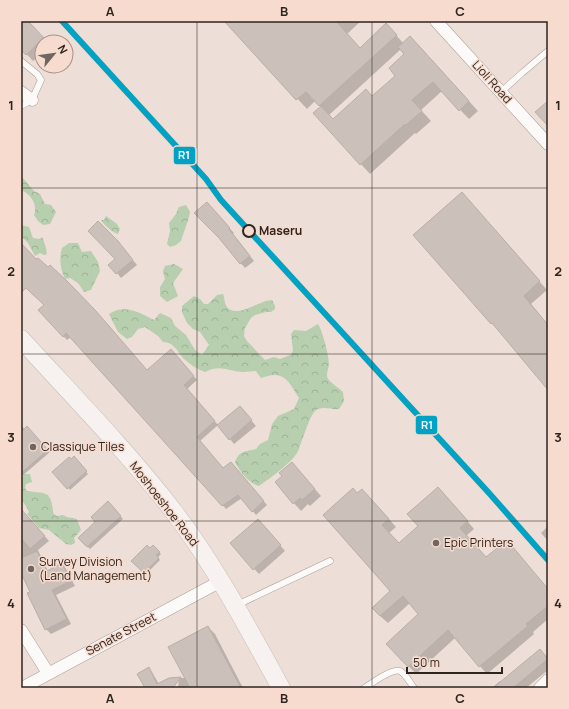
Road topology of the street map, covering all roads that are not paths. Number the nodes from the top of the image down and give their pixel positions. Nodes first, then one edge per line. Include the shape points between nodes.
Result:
1 (436, 21) edge
2 (548, 51) edge
3 (21, 61) edge
4 (21, 92) edge
5 (501, 92) junction
6 (26, 103) edge
7 (548, 144) edge
8 (21, 339) edge
9 (330, 561) dead end
10 (221, 580) junction
11 (235, 606) junction
12 (21, 630) edge
13 (48, 673) junction
14 (548, 680) edge
15 (22, 688) edge
16 (281, 688) edge
17 (364, 688) edge
18 (414, 688) edge
19 (540, 688) edge

1 - 5 street, Lioli Road
2 - 5 lane
3 - 6 lane via 41,80
4 - 6 street
5 - 7 street, Lioli Road
8 - 10 main road, Moshoeshoe Road via 121,448 174,513
9 - 11 lane
10 - 11 main road, Moshoeshoe Road
10 - 13 street, Senate Street
11 - 16 main road, Moshoeshoe Road
12 - 13 street
13 - 15 street, Senate Street
14 - 19 street
17 - 18 lane via 393,671 405,675

